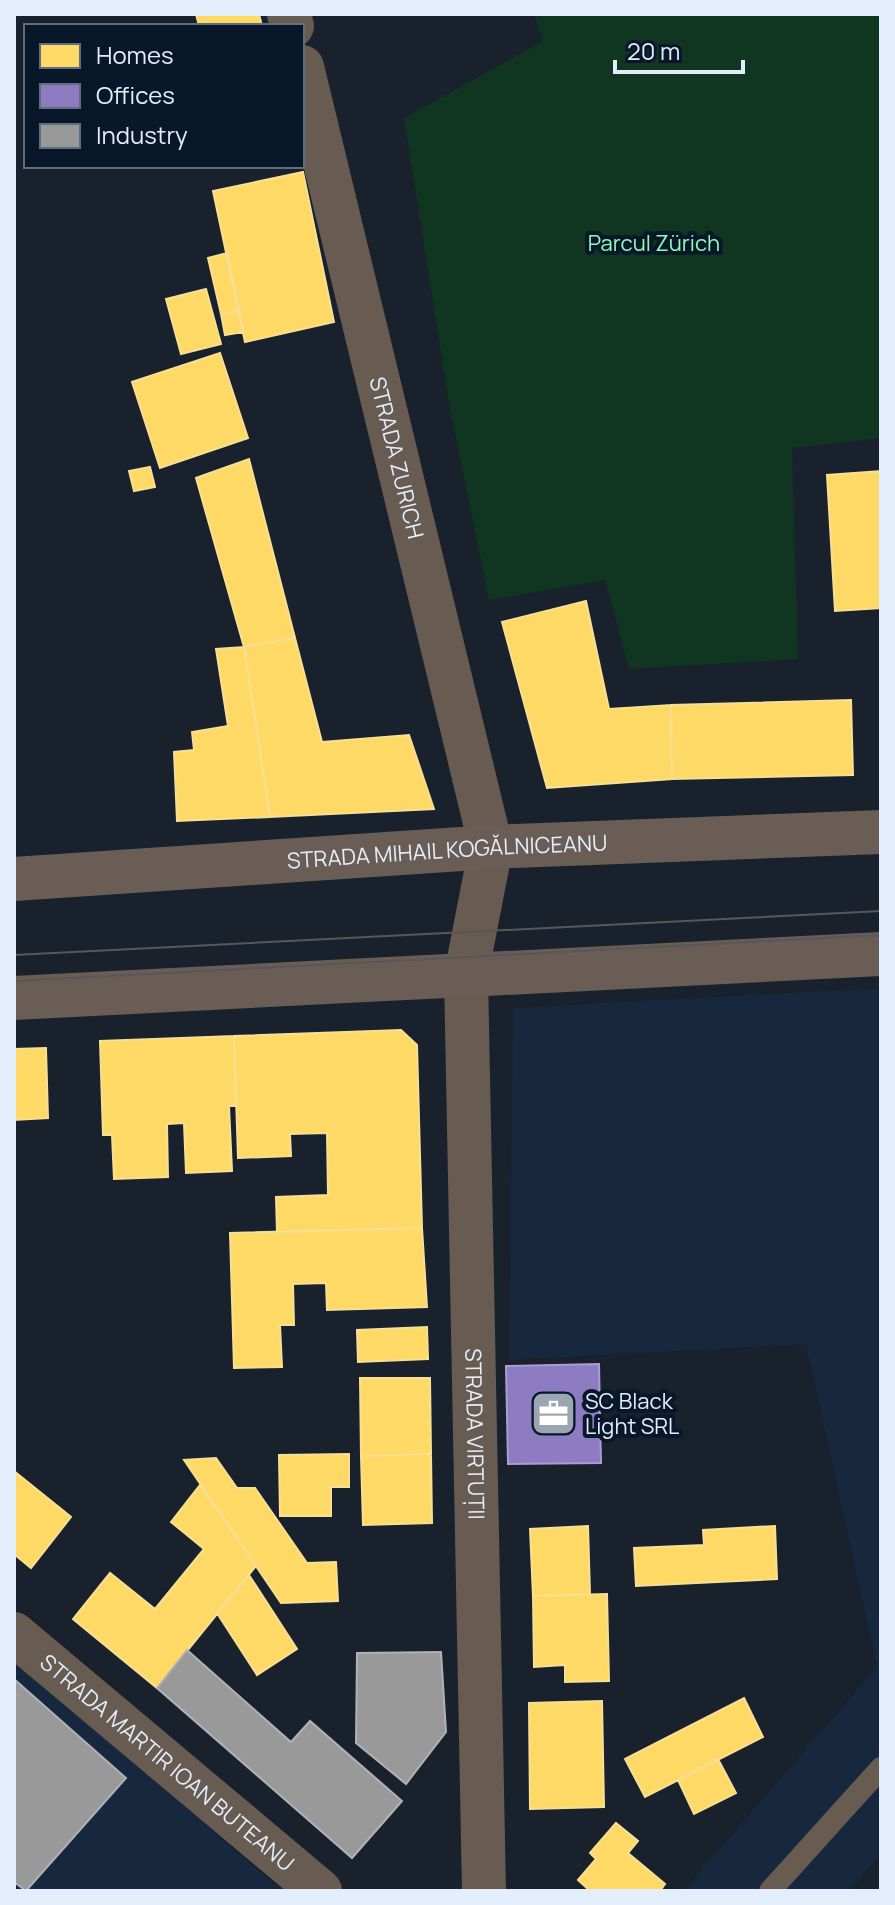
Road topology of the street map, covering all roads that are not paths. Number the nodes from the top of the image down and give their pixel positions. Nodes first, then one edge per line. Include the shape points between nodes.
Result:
1 (304, 75) edge
2 (881, 832) edge
3 (491, 847) junction
4 (14, 879) edge
5 (881, 954) edge
6 (466, 975) junction
7 (14, 998) edge
8 (14, 1634) edge
9 (881, 1768) edge
10 (320, 1891) edge
11 (484, 1891) edge
12 (770, 1891) edge

1 - 3 street, STRADA ZURICH
2 - 3 street, STRADA MIHAIL KOGĂLNICEANU
3 - 4 street, STRADA MIHAIL KOGĂLNICEANU
3 - 6 street, STRADA VIRTUȚII
5 - 6 street
6 - 7 street
6 - 11 street, STRADA VIRTUȚII
8 - 10 street, STRADA MARTIR IOAN BUTEANU
9 - 12 lane

